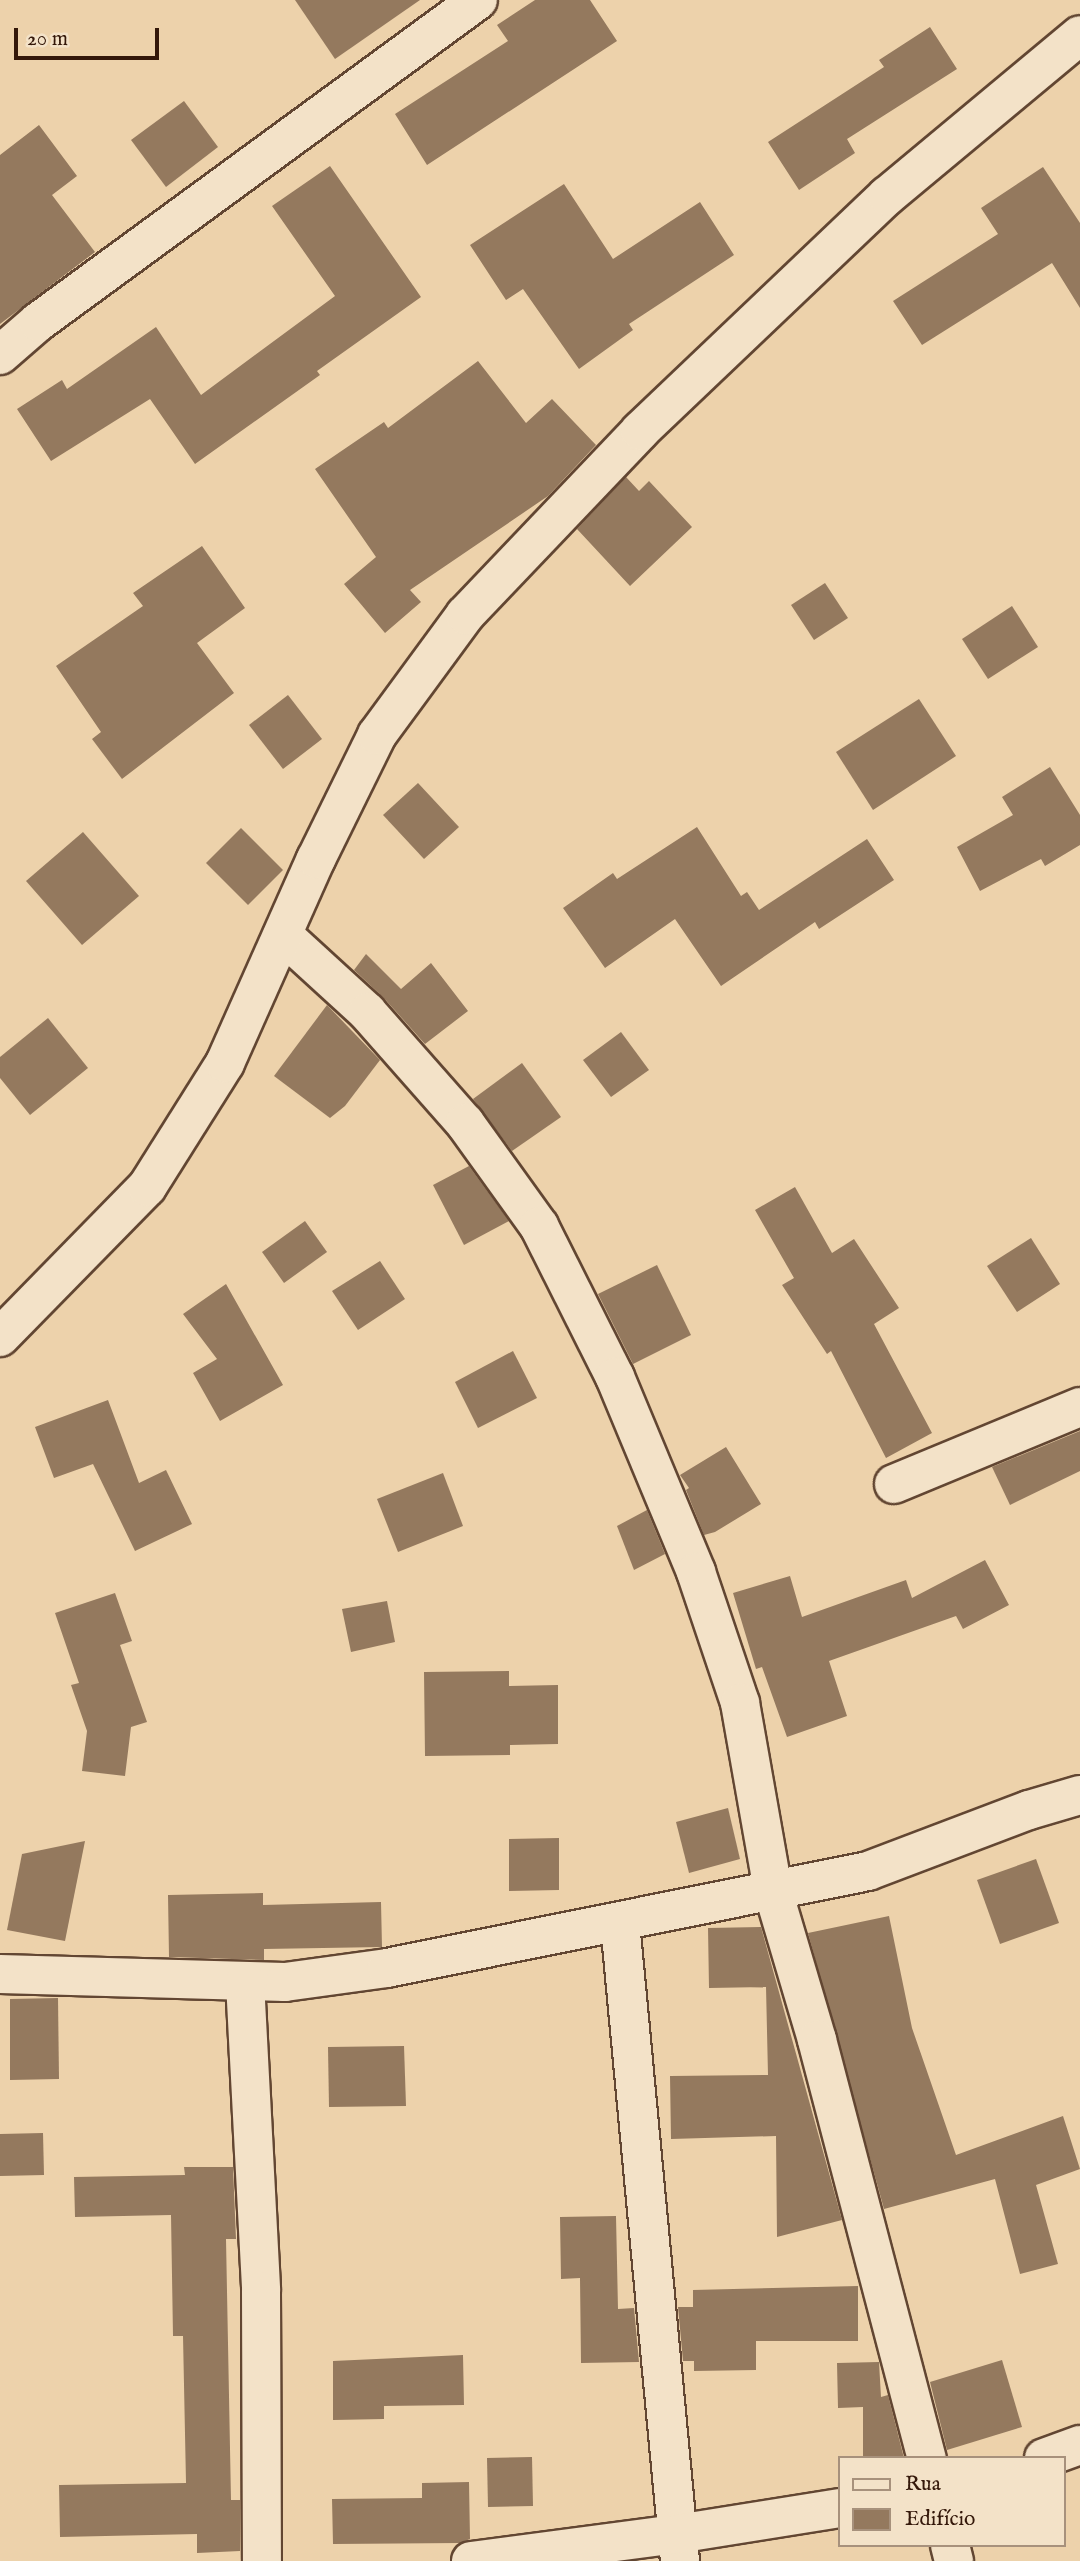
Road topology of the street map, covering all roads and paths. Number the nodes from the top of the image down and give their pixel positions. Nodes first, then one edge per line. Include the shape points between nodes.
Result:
1 (478, 0) edge
2 (1080, 35) edge
3 (0, 355) edge
4 (283, 935) junction
5 (0, 1336) edge
6 (1080, 1407) edge
7 (894, 1484) dead end
8 (1080, 1795) edge
9 (773, 1891) junction
10 (620, 1923) junction
11 (0, 1974) edge
12 (246, 1982) junction
13 (1080, 2445) edge
14 (926, 2456) edge
15 (1050, 2456) edge
16 (838, 2508) edge
17 (679, 2547) edge
18 (262, 2561) edge
19 (471, 2561) edge

1 - 3 street via 38,322
2 - 4 street via 887,196 640,431 465,615 377,736
4 - 5 street via 225,1063 147,1187
4 - 9 street via 366,1012 466,1123 544,1238 615,1377 695,1572 740,1703
6 - 7 street
8 - 9 street via 868,1871
9 - 10 street
9 - 14 street
10 - 12 street via 387,1968 285,1982
10 - 17 street
11 - 12 street
12 - 18 street via 261,2291
13 - 15 street
16 - 17 street
17 - 19 street

